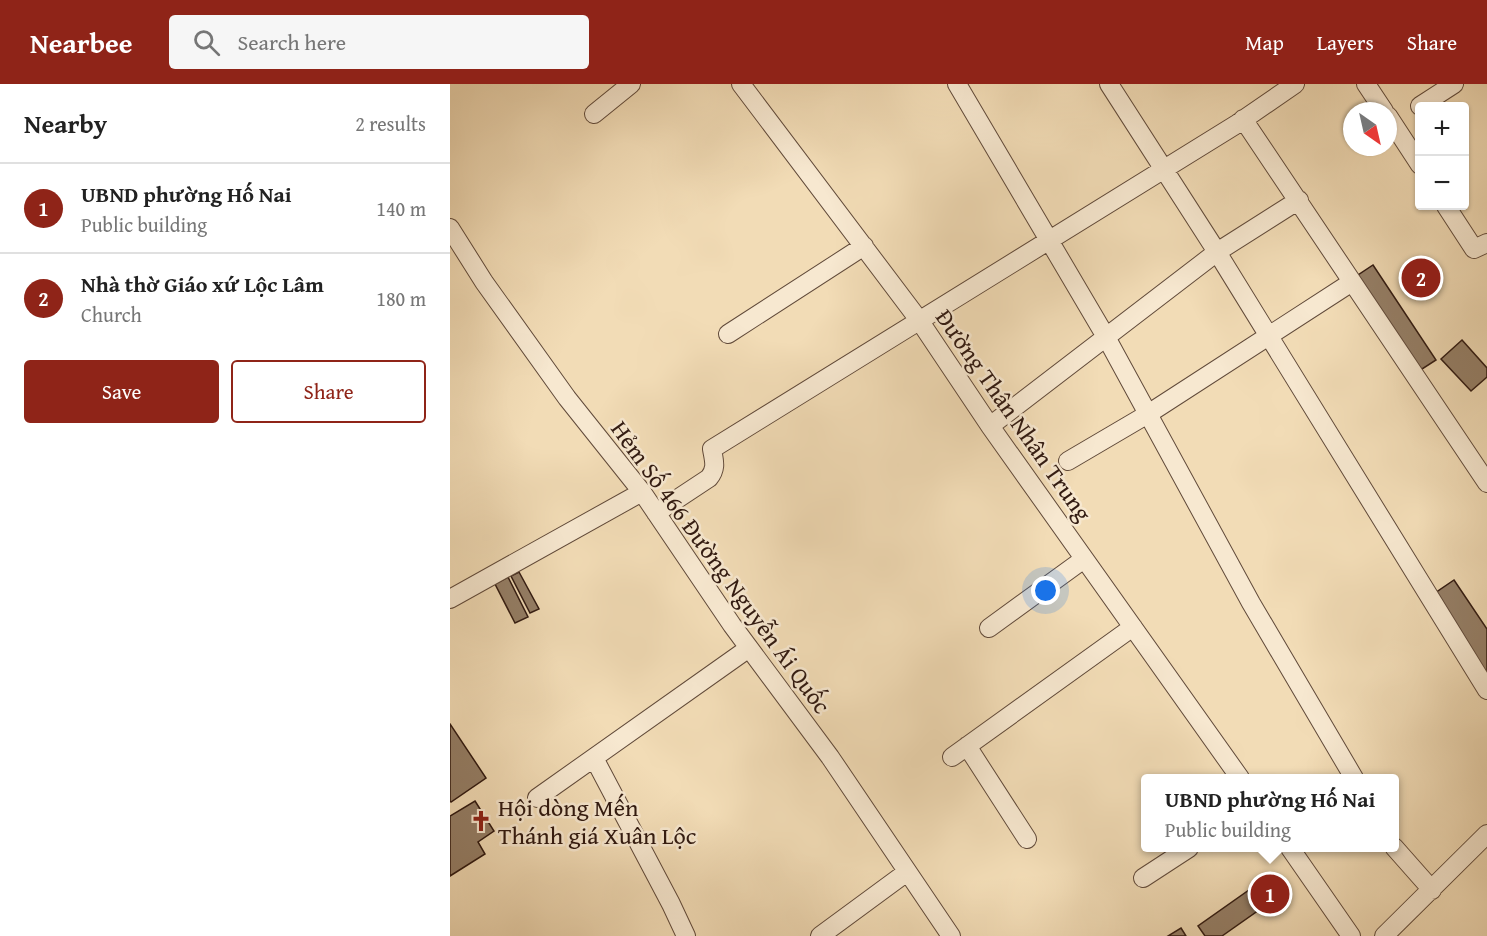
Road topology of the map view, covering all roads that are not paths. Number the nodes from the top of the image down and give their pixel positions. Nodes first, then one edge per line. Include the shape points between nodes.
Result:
1 (631, 84) edge
2 (741, 84) edge
3 (957, 84) edge
4 (1109, 84) edge
5 (1295, 84) edge
6 (1366, 84) edge
7 (1454, 84) edge
8 (1379, 102) edge
9 (1427, 102) edge
10 (1415, 109) edge
11 (594, 114) dead end
12 (1397, 114) edge
13 (1243, 120) junction
14 (1397, 130) edge
15 (1415, 159) edge
16 (1163, 169) junction
17 (1299, 200) junction
18 (1449, 210) edge
19 (450, 228) edge
20 (1049, 240) junction
21 (1487, 243) edge
22 (864, 246) junction
23 (1217, 252) junction
24 (1352, 282) junction
25 (919, 320) junction
26 (728, 334) dead end
27 (1106, 337) junction
28 (1269, 338) junction
29 (1148, 414) junction
30 (990, 426) junction
31 (1068, 461) dead end
32 (1487, 483) edge
33 (642, 492) junction
34 (656, 513) junction
35 (1084, 559) junction
36 (450, 599) edge
37 (1133, 627) junction
38 (989, 628) dead end
39 (749, 648) junction
40 (1487, 690) edge
41 (967, 746) junction
42 (952, 757) dead end
43 (594, 758) junction
44 (1237, 774) edge
45 (1352, 774) edge
46 (537, 798) dead end
47 (1487, 834) edge
48 (1027, 839) dead end
49 (1183, 852) edge
50 (1293, 852) edge
51 (1399, 852) edge
52 (908, 873) junction
53 (1143, 878) dead end
54 (1432, 890) junction
55 (686, 936) edge
56 (820, 936) edge
57 (951, 936) edge
58 (1351, 936) edge
59 (1384, 936) edge

1 - 11 street
2 - 22 street, Đường Thân Nhân Trung
3 - 20 street
4 - 16 street
5 - 13 street
6 - 8 street
7 - 9 street
10 - 12 street
13 - 16 street
13 - 17 street
14 - 15 street
16 - 20 street
16 - 23 street
17 - 23 street
17 - 24 street
18 - 21 street via 1474,249
19 - 33 street, Hẻm Số 466 Đường Nguyễn Ái Quốc via 567,398
20 - 25 street
20 - 27 street
22 - 25 street, Đường Thân Nhân Trung
22 - 26 street
23 - 27 street
23 - 28 street
24 - 28 street
24 - 32 street
25 - 30 street, Đường Thân Nhân Trung
25 - 34 street via 712,449 715,463 709,478
27 - 29 street
27 - 30 street
28 - 29 street
28 - 40 street
29 - 31 street
29 - 45 street via 1251,603
30 - 35 street, Đường Thân Nhân Trung
33 - 34 street, Hẻm Số 466 Đường Nguyễn Ái Quốc
33 - 36 street
34 - 39 street, Hẻm Số 466 Đường Nguyễn Ái Quốc
35 - 37 street, Đường Thân Nhân Trung
35 - 38 street
37 - 41 street
37 - 44 street, Đường Thân Nhân Trung
39 - 43 street
39 - 52 street, Hẻm Số 466 Đường Nguyễn Ái Quốc
41 - 42 street
41 - 48 street
43 - 46 street
43 - 55 street
47 - 54 street
49 - 53 street
50 - 58 street
51 - 54 street
52 - 56 street
52 - 57 street, Hẻm Số 466 Đường Nguyễn Ái Quốc
54 - 59 street

